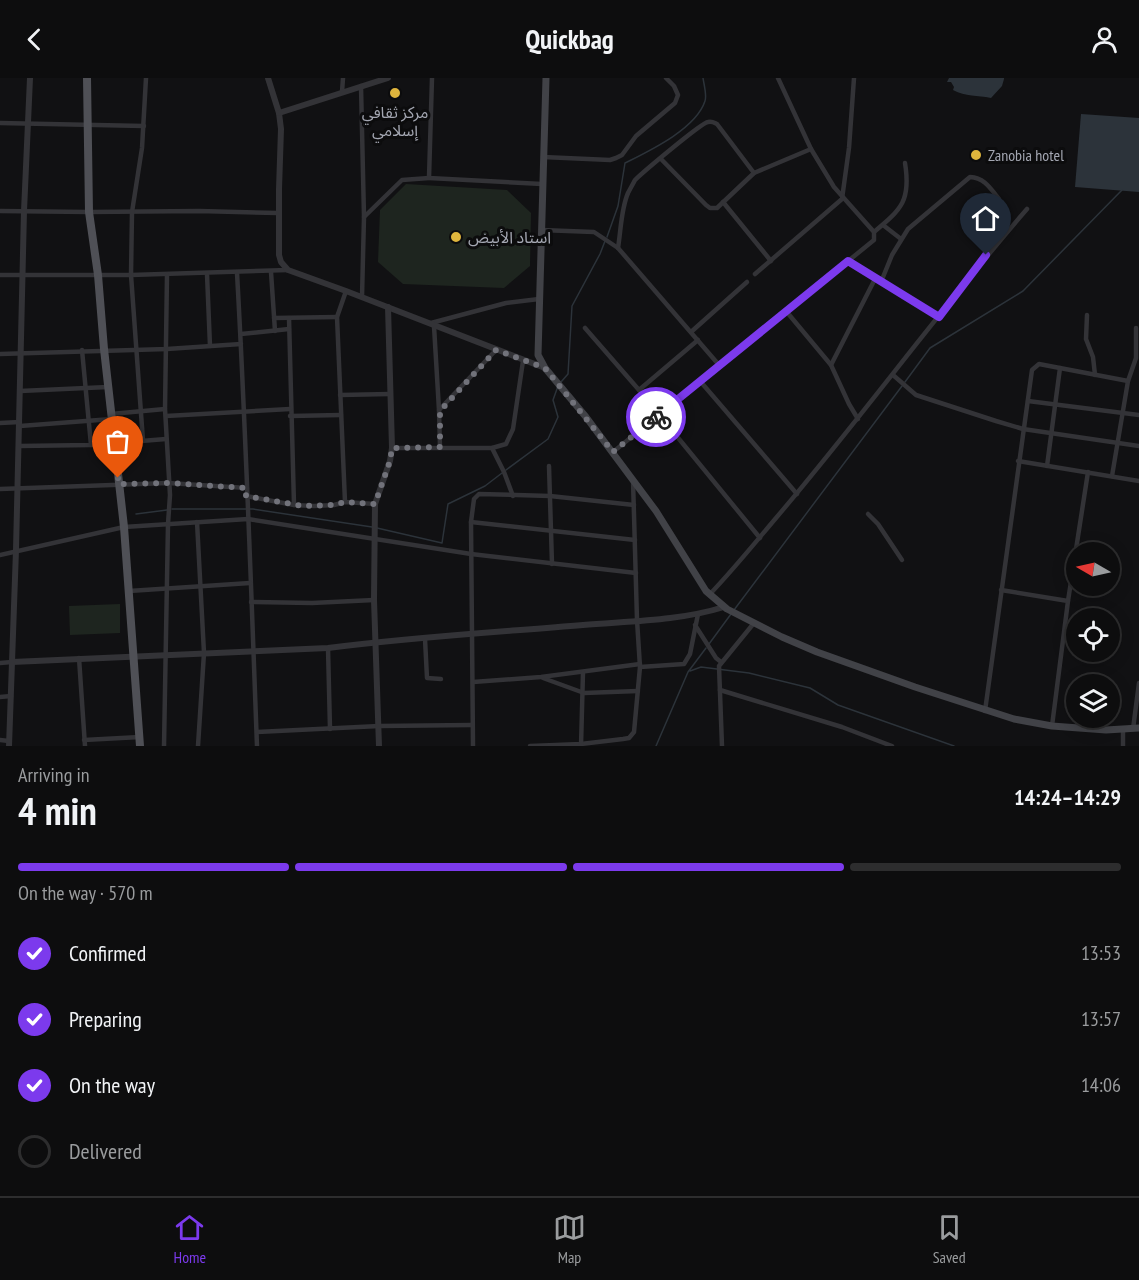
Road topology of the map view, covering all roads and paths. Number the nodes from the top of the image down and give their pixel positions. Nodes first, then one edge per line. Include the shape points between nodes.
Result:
1 (30, 78) edge
2 (87, 78) edge
3 (146, 78) edge
4 (268, 78) edge
5 (343, 78) edge
6 (388, 78) edge
7 (432, 78) edge
8 (546, 78) edge
9 (666, 78) edge
10 (780, 78) edge
11 (854, 78) edge
12 (361, 86) junction
13 (342, 92) junction
14 (279, 113) junction
15 (0, 123) edge
16 (29, 123) junction
17 (87, 124) junction
18 (144, 126) junction
19 (811, 149) junction
20 (543, 157) junction
21 (661, 159) junction
22 (905, 163) dead end
23 (754, 173) junction
24 (429, 178) junction
25 (542, 184) junction
26 (843, 199) junction
27 (999, 199) dead end
28 (723, 202) junction
29 (1027, 208) dead end
30 (0, 211) edge
31 (24, 211) junction
32 (89, 212) junction
33 (132, 212) junction
34 (278, 213) junction
35 (364, 217) junction
36 (883, 225) junction
37 (541, 230) junction
38 (874, 232) junction
39 (901, 239) junction
40 (618, 248) junction
41 (771, 261) junction
42 (848, 261) junction
43 (288, 270) junction
44 (270, 272) junction
45 (237, 273) junction
46 (207, 274) junction
47 (755, 274) dead end
48 (0, 275) edge
49 (22, 275) junction
50 (98, 275) junction
51 (131, 275) junction
52 (167, 275) junction
53 (875, 279) junction
54 (747, 282) dead end
55 (882, 282) junction
56 (346, 291) junction
57 (362, 297) junction
58 (539, 299) junction
59 (388, 307) junction
60 (786, 311) junction
61 (1087, 315) dead end
62 (337, 317) junction
63 (939, 317) junction
64 (274, 318) junction
65 (289, 318) junction
66 (431, 325) junction
67 (585, 328) dead end
68 (1136, 328) dead end
69 (289, 330) junction
70 (275, 331) junction
71 (691, 332) junction
72 (241, 334) junction
73 (698, 340) junction
74 (241, 344) junction
75 (210, 346) junction
76 (136, 349) junction
77 (167, 349) junction
78 (82, 350) junction
79 (104, 350) junction
80 (496, 350) junction
81 (21, 353) junction
82 (0, 354) edge
83 (523, 361) junction
84 (719, 365) junction
85 (831, 365) junction
86 (545, 368) junction
87 (1060, 368) junction
88 (893, 375) junction
89 (1095, 375) junction
90 (700, 381) junction
91 (1128, 381) junction
92 (108, 387) junction
93 (86, 388) junction
94 (639, 390) junction
95 (20, 391) junction
96 (390, 394) junction
97 (340, 395) junction
98 (1028, 401) junction
99 (1056, 405) junction
100 (290, 409) junction
101 (245, 410) junction
102 (141, 411) junction
103 (440, 411) junction
104 (1122, 412) junction
105 (166, 413) junction
106 (342, 415) junction
107 (659, 415) junction
108 (1139, 415) edge
109 (112, 416) junction
110 (290, 416) junction
111 (858, 419) junction
112 (89, 421) junction
113 (0, 423) edge
114 (20, 424) junction
115 (1023, 429) junction
116 (1052, 433) junction
117 (166, 440) junction
118 (142, 441) junction
119 (115, 443) junction
120 (1117, 443) junction
121 (91, 445) junction
122 (19, 446) junction
123 (1139, 446) edge
124 (440, 447) junction
125 (392, 448) junction
126 (492, 448) junction
127 (613, 452) junction
128 (1018, 461) junction
129 (549, 466) dead end
130 (1047, 466) junction
131 (1089, 472) junction
132 (1112, 476) junction
133 (633, 479) junction
134 (1139, 481) edge
135 (168, 483) junction
136 (119, 484) junction
137 (18, 488) junction
138 (246, 488) junction
139 (0, 489) edge
140 (797, 494) junction
141 (513, 496) junction
142 (550, 496) junction
143 (247, 499) junction
144 (345, 502) junction
145 (375, 504) junction
146 (294, 505) junction
147 (634, 505) junction
148 (868, 514) dead end
149 (248, 519) junction
150 (197, 522) junction
151 (471, 522) junction
152 (168, 524) junction
153 (124, 527) junction
154 (552, 531) junction
155 (376, 537) junction
156 (760, 538) junction
157 (635, 540) junction
158 (16, 550) junction
159 (471, 554) junction
160 (0, 555) edge
161 (902, 560) dead end
162 (552, 564) junction
163 (636, 573) junction
164 (250, 583) junction
165 (201, 587) junction
166 (167, 589) junction
167 (1001, 590) junction
168 (129, 591) junction
169 (710, 594) junction
170 (374, 600) junction
171 (1068, 601) junction
172 (251, 602) junction
173 (725, 608) junction
174 (698, 614) junction
175 (637, 620) junction
176 (754, 623) junction
177 (695, 625) junction
178 (472, 635) junction
179 (425, 639) junction
180 (375, 642) junction
181 (328, 648) junction
182 (253, 650) junction
183 (204, 653) junction
184 (166, 655) junction
185 (135, 657) junction
186 (79, 658) junction
187 (12, 662) junction
188 (0, 663) edge
189 (720, 664) junction
190 (640, 665) junction
191 (583, 672) junction
192 (541, 677) junction
193 (441, 679) dead end
194 (473, 682) junction
195 (1139, 683) edge
196 (720, 690) junction
197 (639, 691) junction
198 (584, 693) junction
199 (0, 696) edge
200 (11, 696) junction
201 (985, 711) junction
202 (472, 725) junction
203 (379, 726) junction
204 (1052, 726) junction
205 (1136, 728) edge
206 (330, 729) junction
207 (1123, 729) junction
208 (257, 732) junction
209 (140, 737) junction
210 (0, 741) edge
211 (9, 743) edge
212 (84, 743) edge
213 (581, 745) edge
214 (140, 746) edge
215 (164, 746) edge
216 (198, 746) edge
217 (257, 746) edge
218 (379, 746) edge
219 (473, 746) edge
220 (530, 746) edge
221 (722, 746) edge
222 (892, 746) edge
223 (1123, 746) edge

1 - 16 street
2 - 17 main road
3 - 18 street
4 - 14 street
5 - 13 street
6 - 12 street
7 - 24 street
8 - 20 main road
9 - 20 street via 678,95 675,103 636,136 622,155 610,160
10 - 19 street
11 - 26 street
12 - 13 street
12 - 35 street
13 - 14 street
14 - 34 street
15 - 16 street
16 - 17 street
16 - 31 street
17 - 18 street
17 - 32 main road
18 - 33 street
19 - 23 street
19 - 26 street
20 - 25 main road
21 - 23 street via 688,134 712,122
21 - 28 street via 710,208
21 - 40 street via 628,192
22 - 36 street via 905,197
23 - 28 street
24 - 25 street
24 - 35 street via 402,180
25 - 37 main road
26 - 38 street
26 - 41 street
27 - 39 street via 985,182 970,177
28 - 41 street
29 - 63 street
30 - 31 street
31 - 32 street
31 - 49 street
32 - 33 street
32 - 50 main road
33 - 34 street
33 - 51 street
34 - 43 street via 279,255
35 - 57 street
36 - 38 street
36 - 39 street
37 - 40 street via 594,232
37 - 58 main road
38 - 42 street via 874,240
39 - 55 street
40 - 71 street
41 - 47 street
42 - 53 street
42 - 60 street
43 - 44 street
43 - 56 street
44 - 45 street
44 - 64 street
45 - 46 street
45 - 72 street
46 - 52 street
46 - 75 street
48 - 49 street
49 - 50 street
49 - 81 street
50 - 51 street
50 - 79 main road
51 - 52 street
51 - 76 street
52 - 77 street
53 - 55 street
53 - 85 street
54 - 71 street
55 - 63 street
56 - 57 street
56 - 62 street
57 - 59 street
58 - 66 street via 506,303
58 - 86 main road via 538,355
59 - 66 street
59 - 96 street
60 - 84 street
60 - 85 street
61 - 89 street via 1086,339
62 - 65 street
62 - 97 street
63 - 88 street
64 - 65 street
64 - 70 street
65 - 69 street
66 - 80 street
66 - 103 street
67 - 94 street
68 - 91 street via 1136,358
69 - 70 street
69 - 100 street
70 - 72 street
71 - 73 street
72 - 74 street
73 - 84 street
73 - 94 street
74 - 75 street
74 - 101 street
75 - 77 street
76 - 77 street
76 - 79 street
76 - 102 street
77 - 105 street
78 - 79 street
78 - 81 street
78 - 93 street
79 - 92 main road
80 - 83 street
80 - 103 street
81 - 82 street
81 - 95 street
83 - 86 street
83 - 126 street via 513,429 506,444
84 - 90 street
85 - 111 street
86 - 127 main road
87 - 89 street
87 - 98 street via 1035,366
87 - 99 street
88 - 111 street
88 - 115 street via 922,398
89 - 91 street
90 - 107 street
90 - 140 street
91 - 104 street
92 - 93 street
92 - 109 main road
93 - 95 street
93 - 112 street
94 - 107 street
95 - 114 street
96 - 97 street
96 - 125 street
97 - 106 street
98 - 99 street
98 - 115 street
99 - 104 street
99 - 116 street
100 - 101 street
100 - 110 street
101 - 105 street
101 - 138 street
102 - 105 street
102 - 109 street
102 - 118 street
103 - 124 street
104 - 108 street
104 - 120 street
105 - 117 street
106 - 110 street
106 - 144 street
107 - 127 street
107 - 156 street
109 - 112 street
109 - 119 main road
110 - 146 street
111 - 140 street
112 - 114 street
112 - 121 street
113 - 114 street
114 - 122 street
115 - 116 street
115 - 128 street
116 - 120 street
116 - 130 street
117 - 118 street
117 - 135 street
118 - 119 street
119 - 121 street
119 - 136 main road
120 - 123 street
120 - 132 street
121 - 122 street
122 - 137 street
124 - 125 street
124 - 126 street
125 - 145 street
126 - 141 street
127 - 133 main road
128 - 130 street
128 - 167 street
129 - 142 street
130 - 131 street
131 - 132 street
131 - 171 street
132 - 134 street
133 - 147 street
133 - 169 main road
135 - 136 street
135 - 138 street
135 - 152 street
136 - 137 street
136 - 153 main road
137 - 139 street
137 - 158 street
138 - 143 street
140 - 156 street
141 - 142 street
141 - 151 street via 479,494
142 - 147 street
142 - 154 street
143 - 146 street
143 - 149 street
144 - 145 street
144 - 146 street
145 - 155 street
147 - 157 street
148 - 161 street
149 - 150 street
149 - 155 street
149 - 164 street
150 - 152 street
150 - 165 street
151 - 154 street
151 - 159 street
152 - 153 street
152 - 166 street
153 - 158 street
153 - 168 main road
154 - 157 street
154 - 162 street
155 - 159 street
155 - 170 street
156 - 169 street
157 - 163 street
158 - 160 street
158 - 187 street
159 - 162 street
159 - 178 street
162 - 163 street
163 - 175 street
164 - 165 street
164 - 172 street
165 - 166 street
165 - 183 street
166 - 168 street
166 - 184 street
167 - 171 street
167 - 201 street
168 - 185 main road
169 - 173 main road
170 - 172 street
170 - 180 street
171 - 204 street
172 - 182 street
173 - 174 street
173 - 176 main road
174 - 175 street
174 - 177 street
175 - 178 street
175 - 190 street
176 - 189 street
176 - 201 main road via 817,652
177 - 189 street
177 - 190 street via 690,654 684,664
178 - 179 street
178 - 194 street
179 - 180 street
179 - 193 street via 427,678
180 - 181 street
180 - 203 street
181 - 182 street
181 - 206 street
182 - 183 street
182 - 208 street
183 - 184 street
183 - 216 street
184 - 185 street
184 - 215 street
185 - 186 street
185 - 209 main road
186 - 187 street
186 - 212 street
187 - 188 street
187 - 200 street
189 - 196 street
190 - 191 street
190 - 197 street
191 - 192 street
191 - 198 street
192 - 194 street
192 - 198 street
194 - 202 street
195 - 205 street
196 - 221 street
196 - 222 street
197 - 198 street
197 - 213 street via 634,732 629,738
198 - 213 street
199 - 200 street
200 - 211 street
201 - 204 main road
202 - 203 street
202 - 219 street
203 - 206 street
203 - 218 street
204 - 207 main road
205 - 207 main road
206 - 208 street
207 - 223 street
208 - 217 street
209 - 212 street
209 - 214 main road
210 - 211 street
213 - 220 street

